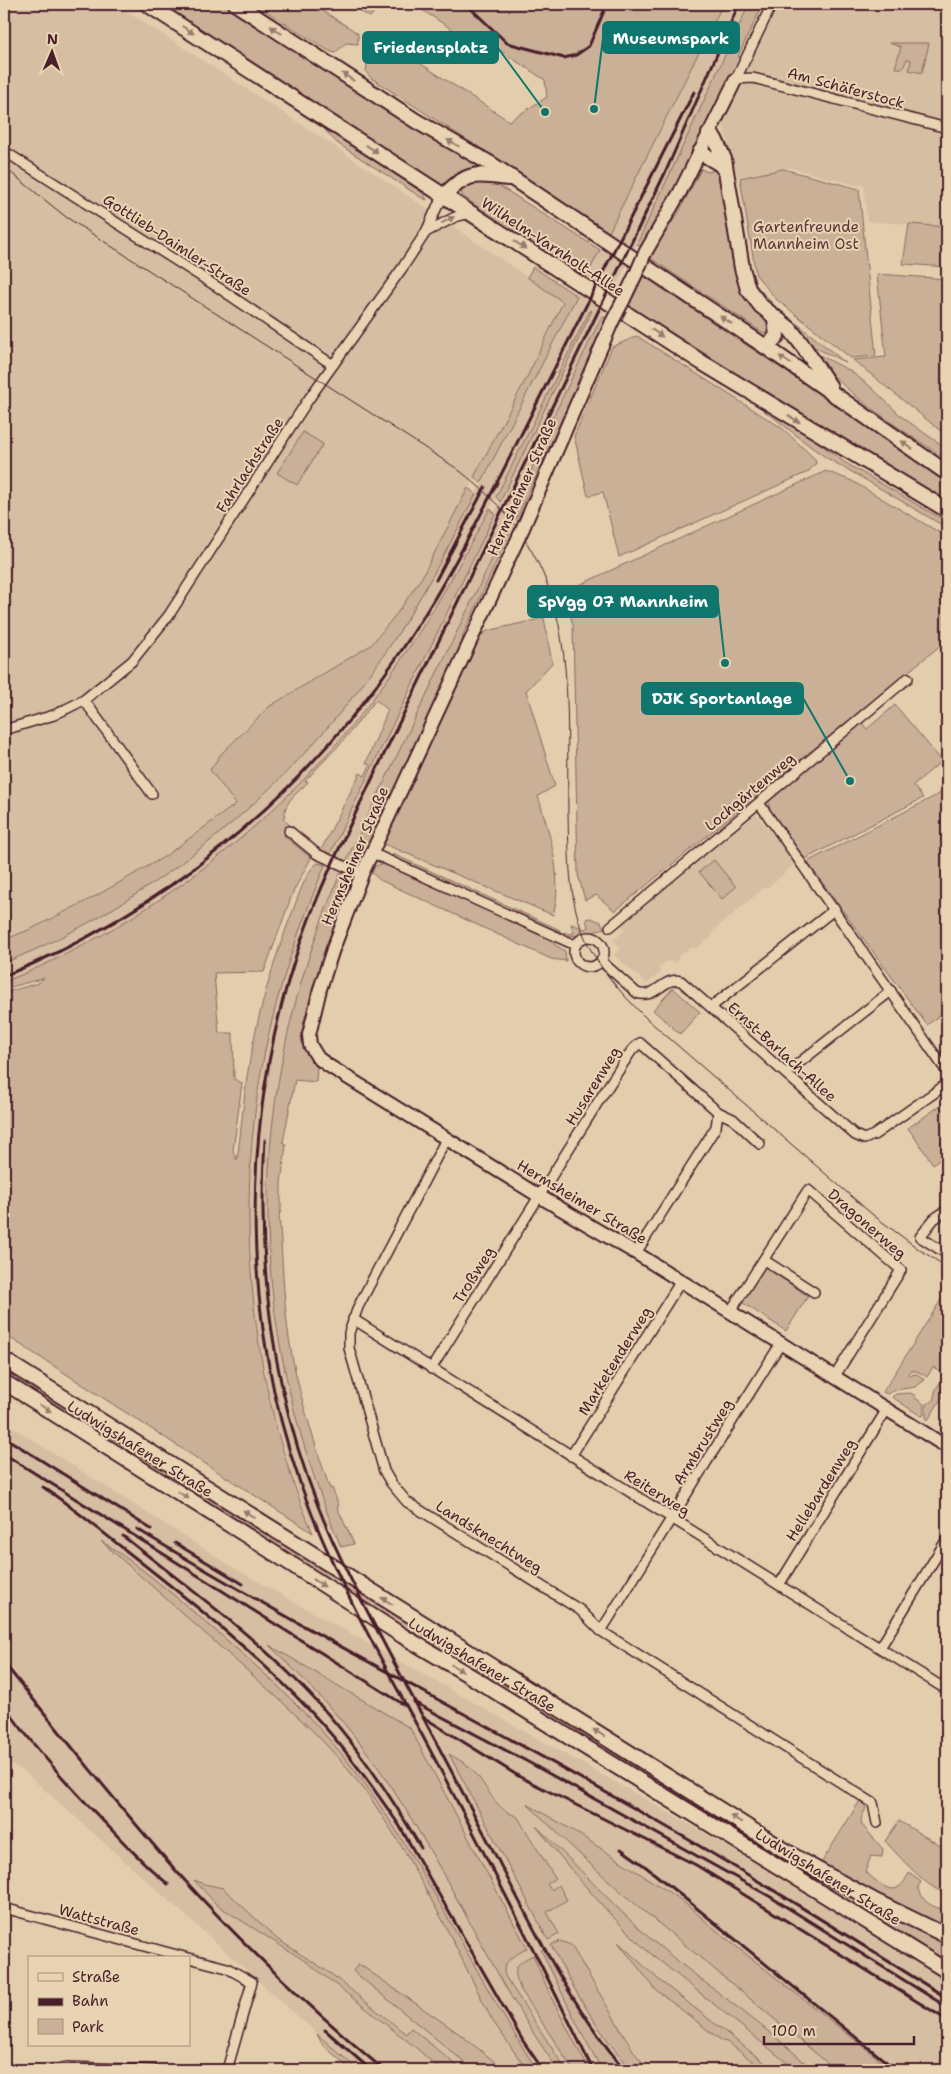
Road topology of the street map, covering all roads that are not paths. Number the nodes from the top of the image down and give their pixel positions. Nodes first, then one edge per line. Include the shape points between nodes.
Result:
1 (147, 4) edge
2 (236, 4) edge
3 (772, 4) edge
4 (736, 79) junction
5 (947, 128) edge
6 (709, 134) junction
7 (4, 151) edge
8 (700, 152) junction
9 (725, 170) junction
10 (511, 178) junction
11 (444, 196) junction
12 (471, 213) junction
13 (426, 232) junction
14 (775, 319) junction
15 (766, 347) junction
16 (333, 365) junction
17 (833, 392) junction
18 (947, 473) edge
19 (947, 510) edge
20 (908, 678) dead end
21 (84, 700) junction
22 (4, 730) edge
23 (152, 794) dead end
24 (759, 803) junction
25 (289, 831) dead end
26 (372, 853) junction
27 (362, 874) junction
28 (835, 909) junction
29 (610, 927) dead end
30 (575, 945) junction
31 (601, 961) junction
32 (891, 991) junction
33 (711, 1007) junction
34 (947, 1072) edge
35 (786, 1073) junction
36 (947, 1084) edge
37 (718, 1112) junction
38 (448, 1140) junction
39 (760, 1144) dead end
40 (539, 1196) junction
41 (947, 1210) edge
42 (636, 1253) junction
43 (947, 1254) edge
44 (764, 1260) junction
45 (682, 1281) junction
46 (814, 1292) dead end
47 (730, 1312) junction
48 (353, 1319) junction
49 (781, 1343) junction
50 (4, 1360) edge
51 (431, 1369) junction
52 (835, 1376) junction
53 (4, 1382) edge
54 (887, 1409) junction
55 (947, 1446) edge
56 (571, 1456) junction
57 (671, 1519) junction
58 (947, 1539) edge
59 (779, 1585) junction
60 (601, 1631) junction
61 (880, 1648) junction
62 (947, 1690) edge
63 (877, 1822) dead end
64 (4, 1908) edge
65 (947, 1936) edge
66 (181, 1956) edge
67 (190, 1958) edge
68 (947, 1971) edge
69 (53, 2070) edge
70 (154, 2070) edge
71 (227, 2070) edge

1 -> 11 main road, Wilhelm-Varnholt-Allee
10 -> 2 main road via 408,116
3 - 4 street, Hermsheimer Straße
4 - 5 street, Am Schäferstock via 753,78
4 - 6 street, Hermsheimer Straße
6 - 8 street, Hermsheimer Straße
6 - 9 main road via 721,150
7 - 16 street, Gottlieb-Daimler-Straße via 212,283
8 - 9 main road
8 - 26 street, Hermsheimer Straße, bridge via 612,322 523,528
9 - 14 main road via 746,283 755,300
10 - 11 main road via 482,174 469,176 456,183
15 -> 10 main road
11 - 12 main road, Wilhelm-Varnholt-Allee
11 - 13 street, Fahrlachstraße
13 -> 12 street, Fahrlachstraße via 455,217
12 -> 19 main road, Wilhelm-Varnholt-Allee via 708,366
13 - 16 street, Fahrlachstraße
14 - 15 main road via 777,336
14 - 17 main road via 790,329
17 -> 15 main road
16 - 21 street, Fahrlachstraße via 169,615 132,661
18 -> 17 main road
20 - 24 street, Lochgärtenweg
21 - 22 street, Fahrlachstraße via 54,715
21 - 23 street
24 - 28 street
24 - 29 street, Lochgärtenweg
25 - 27 street via 317,854
26 - 27 street, Hermsheimer Straße
26 - 30 street
27 - 38 street, Hermsheimer Straße via 320,989 310,1026 310,1045 318,1058 329,1066
28 - 32 street
28 - 33 street
30 - 31 street via 574,957 582,966 594,966
30 - 31 street via 580,939 595,938 604,950
31 - 33 street, Ernst-Barlach-Allee via 638,993 651,994 675,979
32 - 34 street
32 - 35 street
33 - 35 street, Ernst-Barlach-Allee
35 - 36 street, Ernst-Barlach-Allee via 855,1135 864,1139
37 - 39 street via 733,1119
37 - 40 street, Husarenweg via 640,1043 632,1050
37 - 42 street via 716,1127
38 - 40 street, Hermsheimer Straße
38 - 48 street, Landsknechtweg
40 - 42 street, Hermsheimer Straße
40 - 51 street, Troßweg
41 - 43 street via 934,1219 920,1237
42 - 45 street, Hermsheimer Straße
44 - 46 street
44 - 47 street, Dragonerweg
44 - 52 street, Dragonerweg via 808,1190 904,1271
45 - 47 street, Hermsheimer Straße
45 - 56 street, Marketenderweg
47 - 49 street, Hermsheimer Straße
48 - 51 street, Reiterweg
48 - 60 street, Landsknechtweg via 349,1348 380,1459 398,1493 407,1502 580,1610
49 - 52 street, Hermsheimer Straße
49 - 57 street, Armbrustweg
65 -> 50 main road, Ludwigshafener Straße via 805,1863
51 - 56 street, Reiterweg
52 - 54 street, Hermsheimer Straße
53 -> 68 main road, Ludwigshafener Straße via 403,1636
54 - 55 street, Hermsheimer Straße
54 - 59 street, Hellebardenweg
56 - 57 street, Reiterweg
57 - 59 street, Reiterweg
57 - 60 street, Armbrustweg
58 - 61 street
59 - 61 street, Reiterweg
60 - 63 street, Landsknechtweg via 873,1803
61 - 62 street, Reiterweg
64 - 66 street, Wattstraße
67 - 71 street, Wattstraße via 228,1968 252,1982
69 - 70 street via 68,2067

